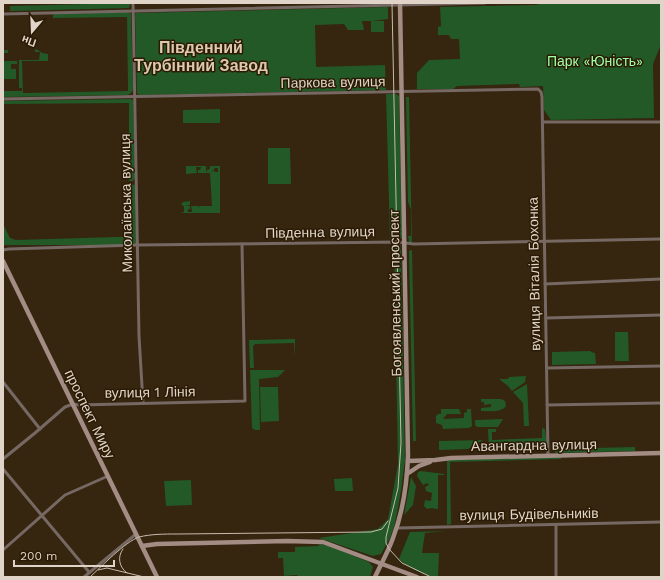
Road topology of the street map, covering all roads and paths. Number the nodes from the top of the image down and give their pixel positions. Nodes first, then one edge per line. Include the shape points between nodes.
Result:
1 (132, 3) edge
2 (262, 3) edge
3 (485, 3) edge
4 (400, 4) edge
5 (263, 8) junction
6 (133, 10) junction
7 (3, 14) edge
8 (402, 92) junction
9 (541, 92) joint
10 (135, 97) junction
11 (3, 100) edge
12 (543, 122) junction
13 (661, 122) edge
14 (661, 239) edge
15 (544, 242) junction
16 (405, 243) junction
17 (242, 244) junction
18 (137, 245) junction
19 (3, 250) edge
20 (3, 261) edge
21 (661, 279) edge
22 (545, 284) junction
23 (661, 315) edge
24 (546, 318) junction
25 (661, 366) edge
26 (548, 368) junction
27 (3, 382) edge
28 (143, 403) junction
29 (661, 403) edge
30 (73, 404) junction
31 (547, 405) junction
32 (40, 429) junction
33 (661, 453) edge
34 (548, 455) junction
35 (3, 459) edge
36 (435, 460) junction
37 (408, 461) junction
38 (3, 469) edge
39 (407, 474) junction
40 (108, 476) junction
41 (42, 516) junction
42 (661, 522) edge
43 (556, 525) junction
44 (397, 528) junction
45 (136, 534) junction
46 (142, 546) junction
47 (3, 550) edge
48 (382, 563) junction
49 (89, 572) junction
50 (84, 577) edge
51 (157, 577) edge
52 (375, 577) edge
53 (417, 577) edge
54 (556, 577) edge

1 - 6 street, Миколаївська вулиця
2 - 5 street
3 - 4 street
4 - 5 street
4 - 8 main road, Богоявленський проспект
5 - 6 street
6 - 7 street
6 - 10 street, Миколаївська вулиця
8 - 9 street, Паркова вулиця via 535,88
8 - 10 street, Паркова вулиця
8 - 16 main road, Богоявленський проспект
9 - 12 street, вулиця Віталія Бохонка
10 - 11 street, Паркова вулиця
10 - 18 street, Миколаївська вулиця
12 - 13 street
12 - 15 street, вулиця Віталія Бохонка
14 - 15 street, Південна вулиця
15 - 16 street, Південна вулиця
15 - 22 street, вулиця Віталія Бохонка
16 - 17 street, Південна вулиця
16 - 37 main road, Богоявленський проспект
17 - 18 street, Південна вулиця
17 - 28 street, вулиця 1 Лінія via 245,401
18 - 19 street, Південна вулиця
18 - 28 street, Миколаївська вулиця
20 - 30 main road, проспект Миру
21 - 22 street
22 - 24 street, вулиця Віталія Бохонка
23 - 24 street
24 - 26 street, вулиця Віталія Бохонка
25 - 26 street
26 - 31 street, вулиця Віталія Бохонка
27 - 32 street
28 - 30 street, вулиця 1 Лінія
29 - 31 street
30 - 32 street via 65,407
30 - 40 main road, проспект Миру
31 - 34 street, вулиця Віталія Бохонка
32 - 35 street
33 - 34 main road, Авангардна вулиця
34 - 36 main road, Авангардна вулиця
36 - 37 main road, Авангардна вулиця
36 - 39 main road
37 - 39 main road, Богоявленський проспект
38 - 41 street
39 - 44 main road, Богоявленський проспект
40 - 41 street via 65,495
40 - 45 main road, проспект Миру
41 - 47 street
41 - 49 street
42 - 43 street, вулиця Будівельників
43 - 44 street, вулиця Будівельників
43 - 54 street
44 - 48 main road, Богоявленський проспект
45 - 46 main road, проспект Миру
45 - 49 street
46 - 48 main road via 323,542
46 - 51 main road, проспект Миру
48 - 52 main road, Богоявленський проспект
48 - 53 main road
49 - 50 street

